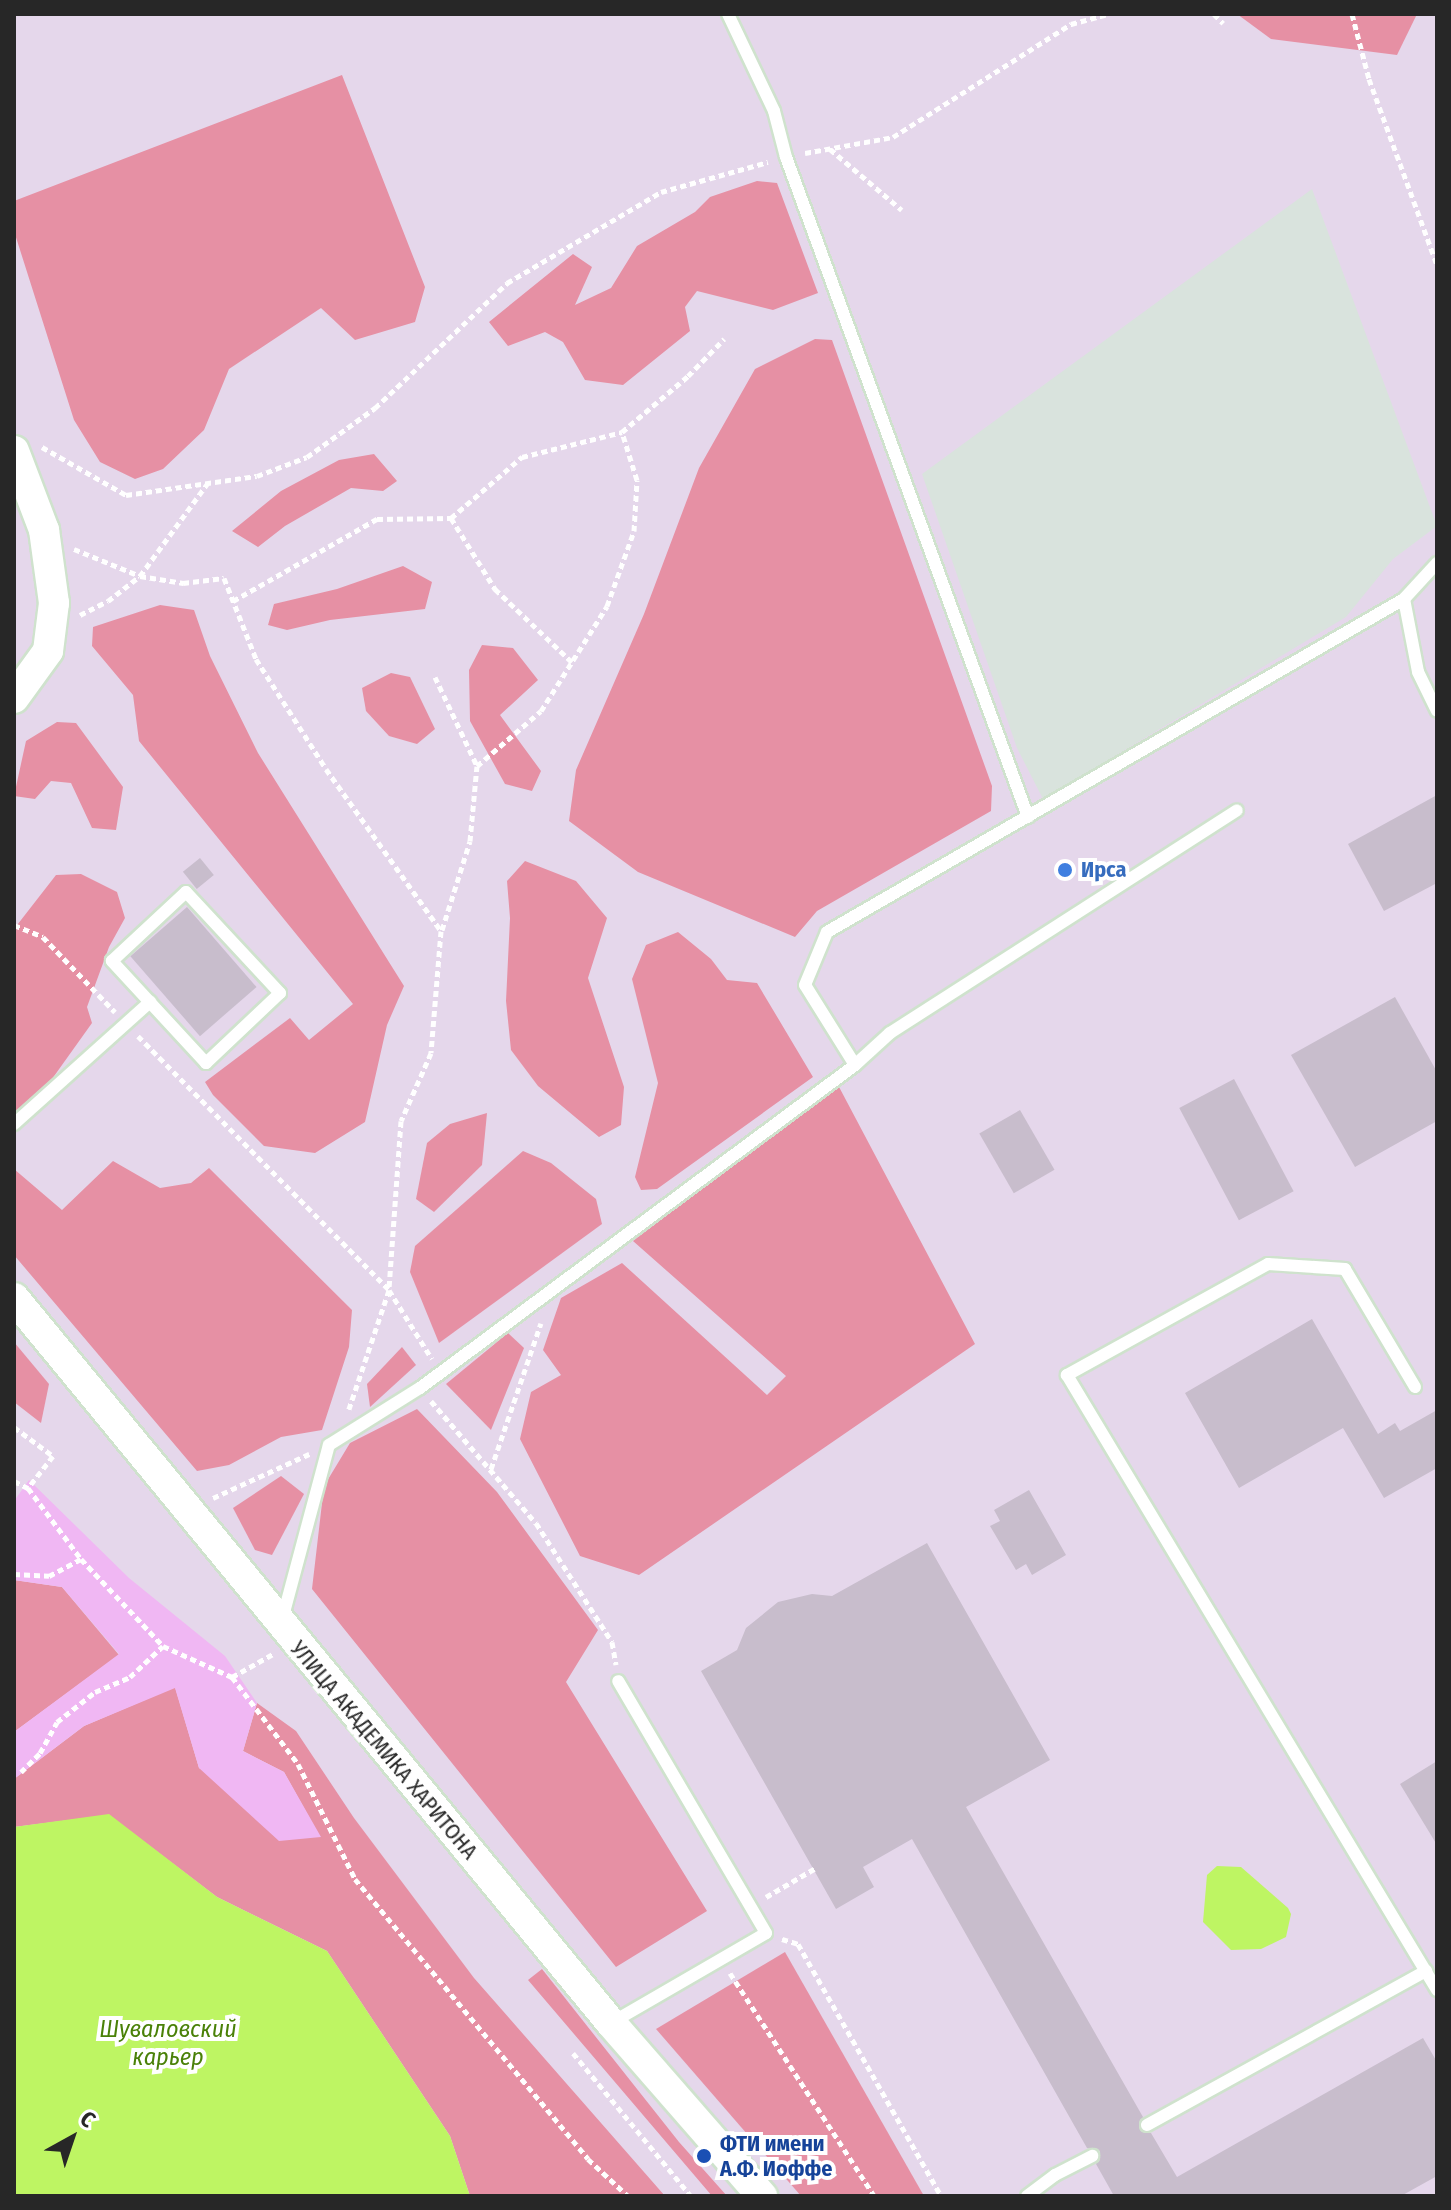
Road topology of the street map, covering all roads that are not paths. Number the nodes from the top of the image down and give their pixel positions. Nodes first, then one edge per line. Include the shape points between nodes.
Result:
1 (728, 14) edge
2 (25, 447) edge
3 (14, 503) edge
4 (56, 560) junction
5 (1437, 563) edge
6 (1404, 599) junction
7 (14, 698) edge
8 (1437, 711) edge
9 (1237, 810) dead end
10 (1028, 817) junction
11 (150, 1002) junction
12 (855, 1065) junction
13 (14, 1124) edge
14 (14, 1298) edge
15 (1415, 1387) dead end
16 (288, 1633) junction
17 (618, 1681) road end
18 (1426, 1971) junction
19 (1437, 1990) edge
20 (611, 2023) junction
21 (1147, 2125) dead end
22 (1092, 2156) dead end
23 (1035, 2194) edge
24 (762, 2196) edge

1 - 10 lane via 774,111 786,157
2 - 4 street
3 - 4 street via 27,538
4 - 7 street via 48,651
5 - 6 lane
6 - 8 lane via 1418,672
6 - 10 lane
9 - 12 lane via 890,1033
10 - 12 lane via 827,932 805,985
11 - 11 lane via 206,1063 280,993 186,892 112,961
11 - 13 lane
12 - 16 lane via 441,1373 329,1445
14 - 16 street, УЛИЦА АКАДЕМИКА ХАРИТОНА
15 - 18 lane via 1345,1269 1268,1264 1067,1375
16 - 20 street, УЛИЦА АКАДЕМИКА ХАРИТОНА
17 - 20 lane via 766,1933
18 - 19 lane
18 - 21 lane
20 - 24 street, УЛИЦА АКАДЕМИКА ХАРИТОНА
22 - 23 lane via 1055,2175

